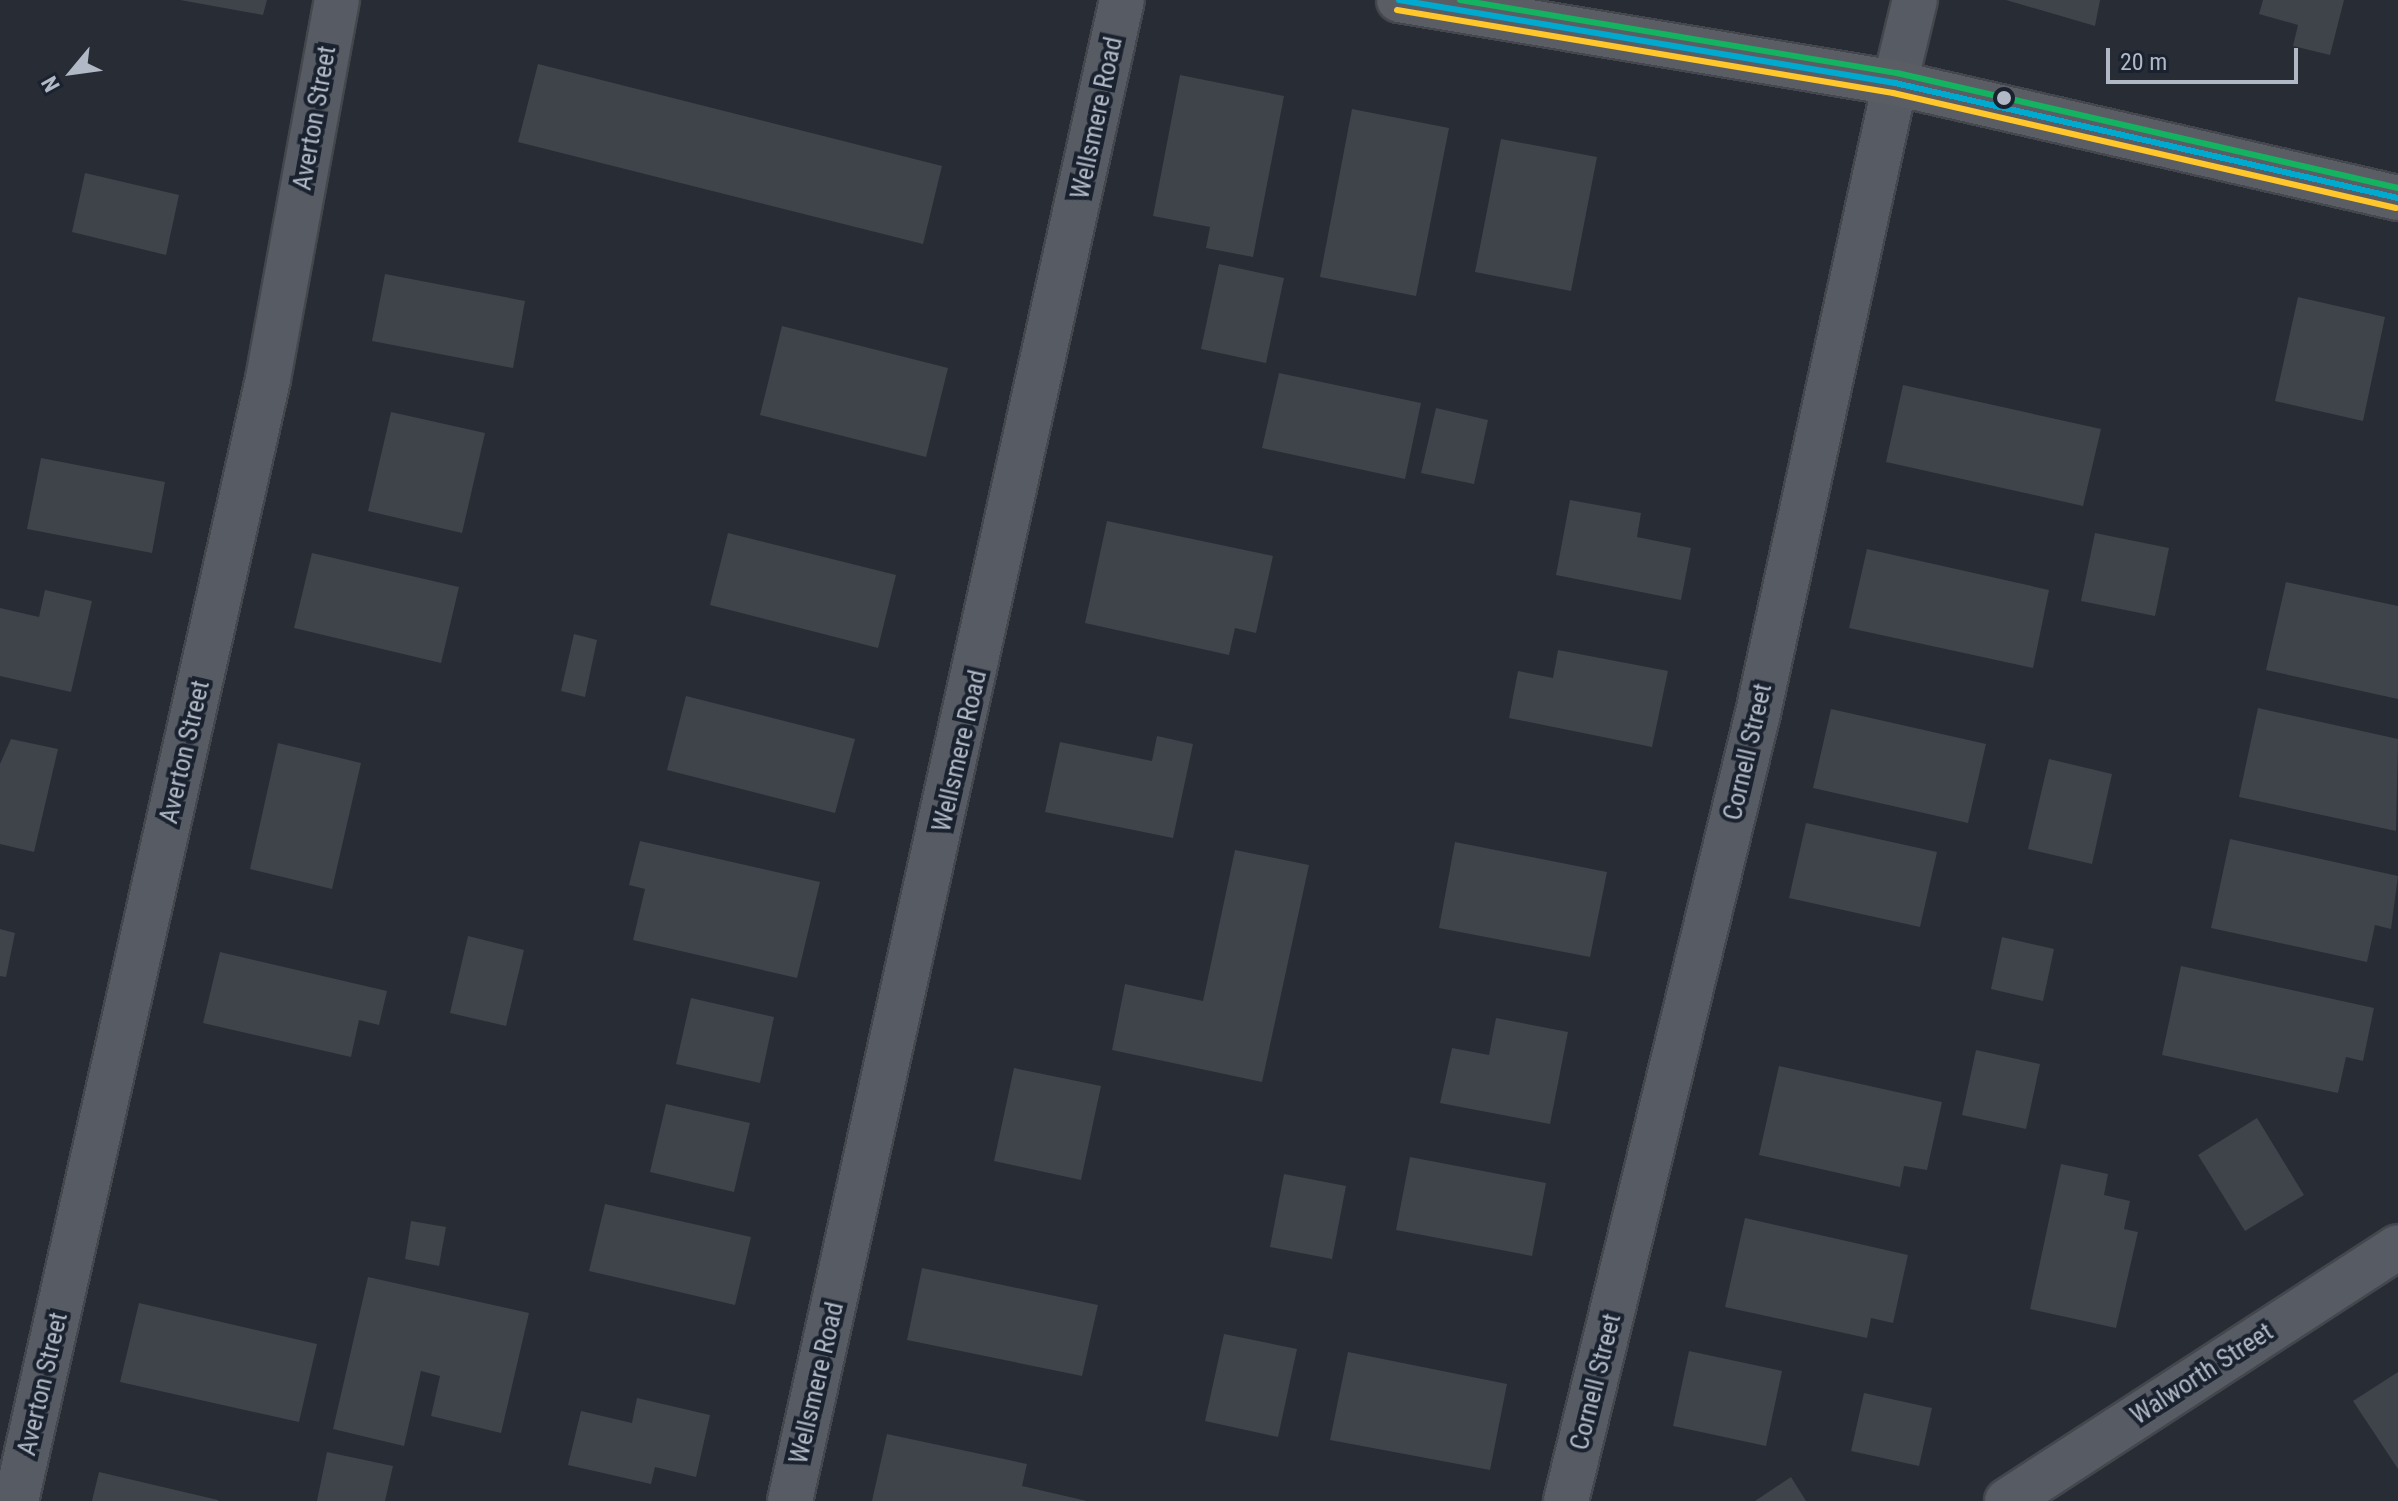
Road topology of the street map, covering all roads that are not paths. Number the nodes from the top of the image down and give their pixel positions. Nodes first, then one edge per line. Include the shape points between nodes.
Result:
1 (337, 0) edge
2 (1122, 0) edge
3 (1399, 0) edge
4 (1915, 0) edge
5 (1895, 83) junction
6 (2398, 198) edge
7 (2398, 1247) edge
8 (16, 1501) edge
9 (790, 1501) edge
10 (1566, 1501) edge
11 (2007, 1501) edge

1 - 8 street, Averton Street via 268,379
2 - 9 street, Wellsmere Road
3 - 5 main road
4 - 5 street, Cornell Street
5 - 6 main road
5 - 10 street, Cornell Street via 1758,713
7 - 11 street, Walworth Street

